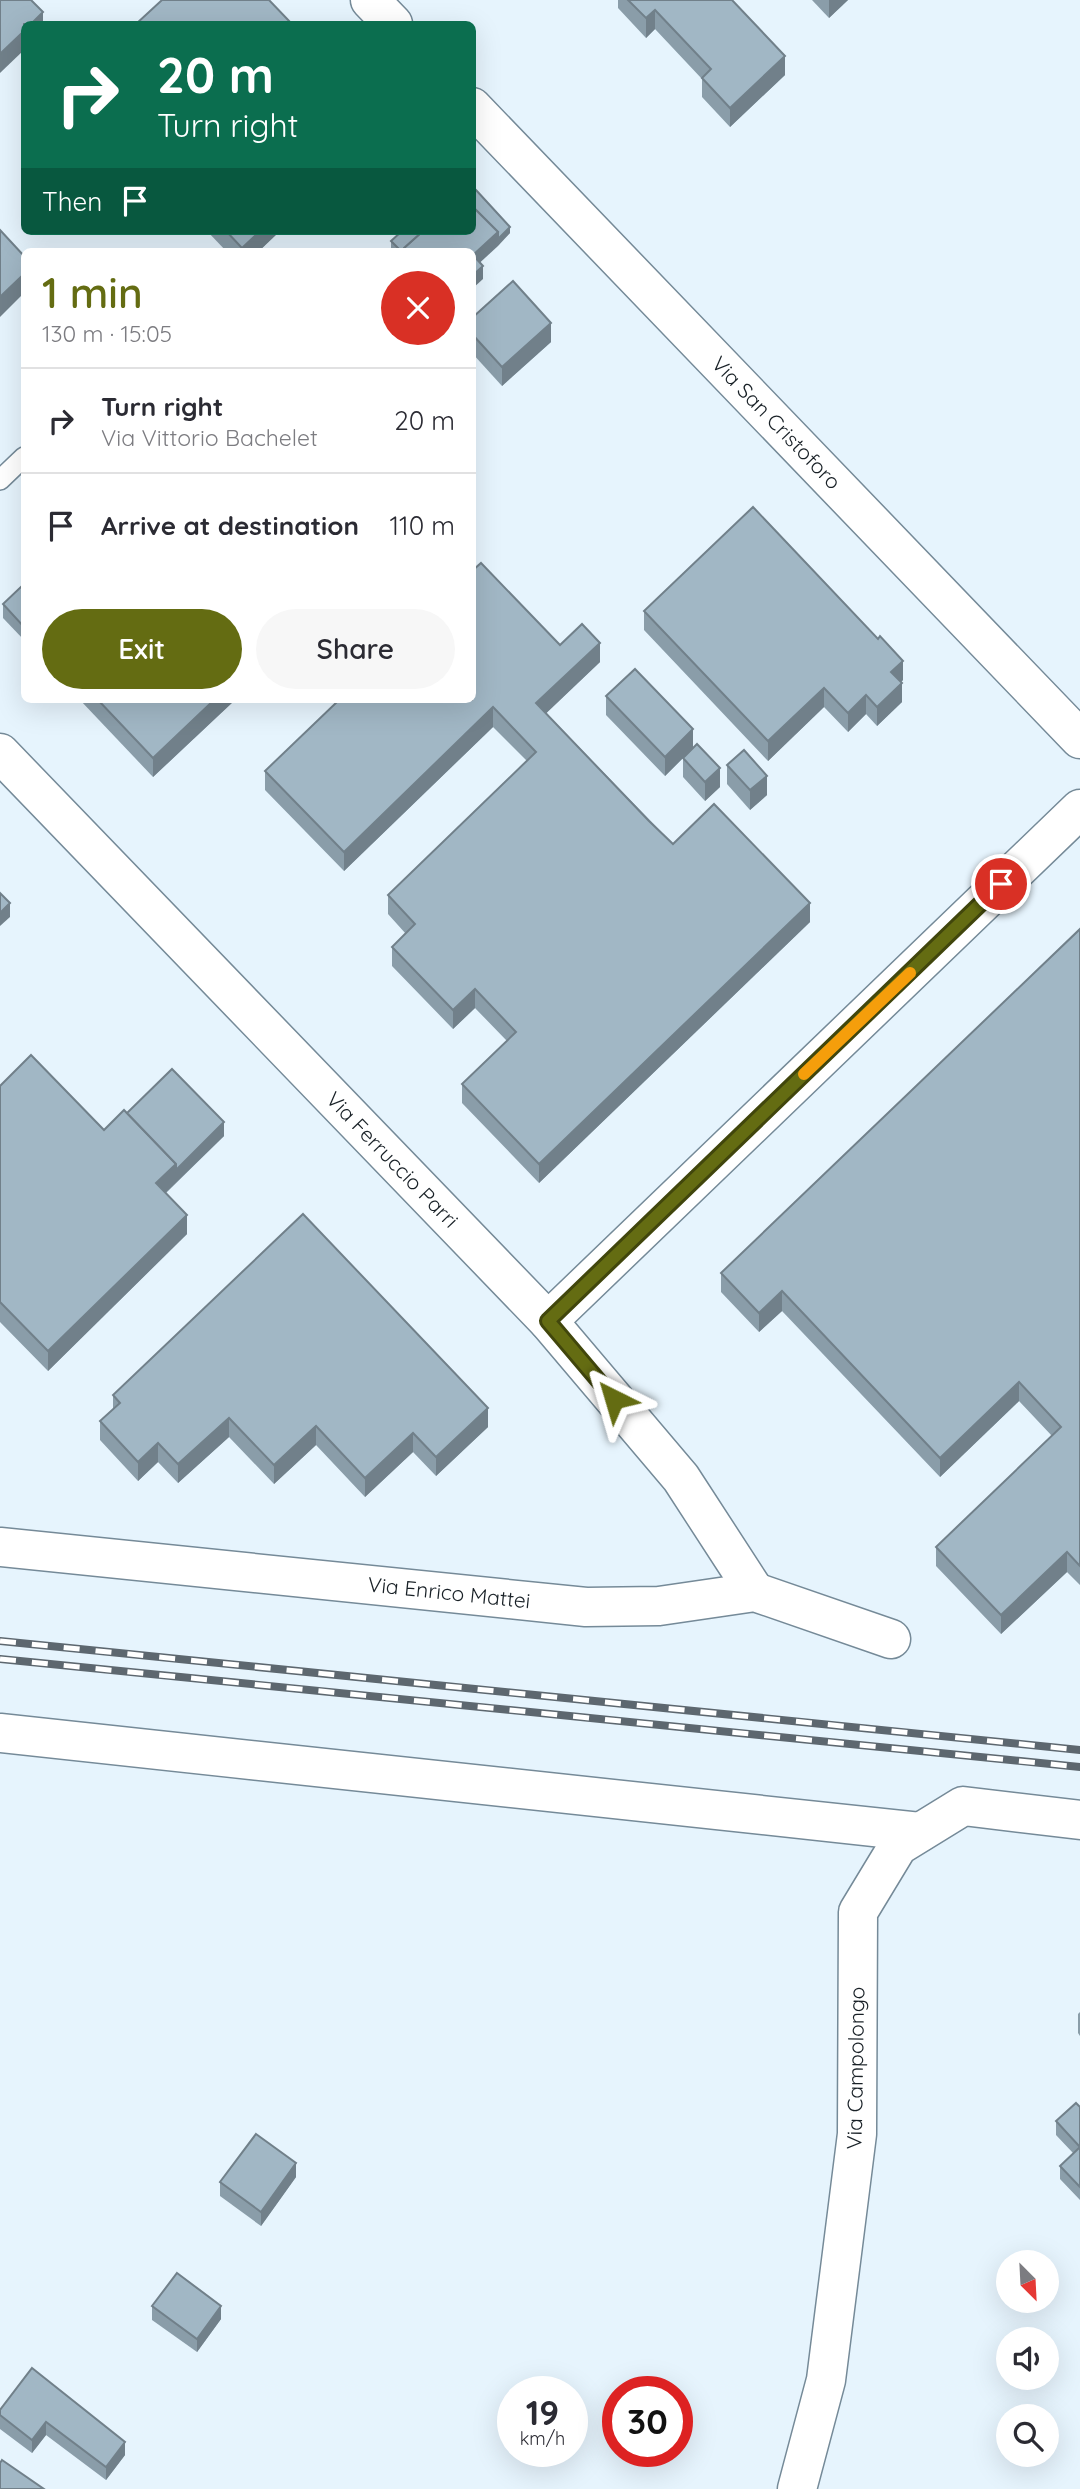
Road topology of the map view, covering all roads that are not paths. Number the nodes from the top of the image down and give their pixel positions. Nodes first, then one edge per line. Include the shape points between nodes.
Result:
1 (370, 0) edge
2 (390, 21) edge
3 (476, 111) edge
4 (21, 460) edge
5 (0, 480) edge
6 (1080, 738) edge
7 (0, 753) edge
8 (1080, 808) edge
9 (548, 1321) junction
10 (0, 1546) edge
11 (755, 1592) junction
12 (891, 1639) dead end
13 (0, 1734) edge
14 (1080, 1820) edge
15 (920, 1832) junction
16 (797, 2489) edge

1 - 2 street
3 - 6 street, Via San Cristoforo
4 - 5 lane
7 - 9 street, Via Ferruccio Parri
8 - 9 street
9 - 11 street, Via Ferruccio Parri via 681,1478
10 - 11 street, Via Enrico Mattei via 586,1606 659,1606
11 - 12 street, Via Enrico Mattei
13 - 15 street
14 - 15 street, Via Campolongo via 963,1806
15 - 16 street, Via Campolongo via 898,1846 858,1912 857,2134 827,2380

